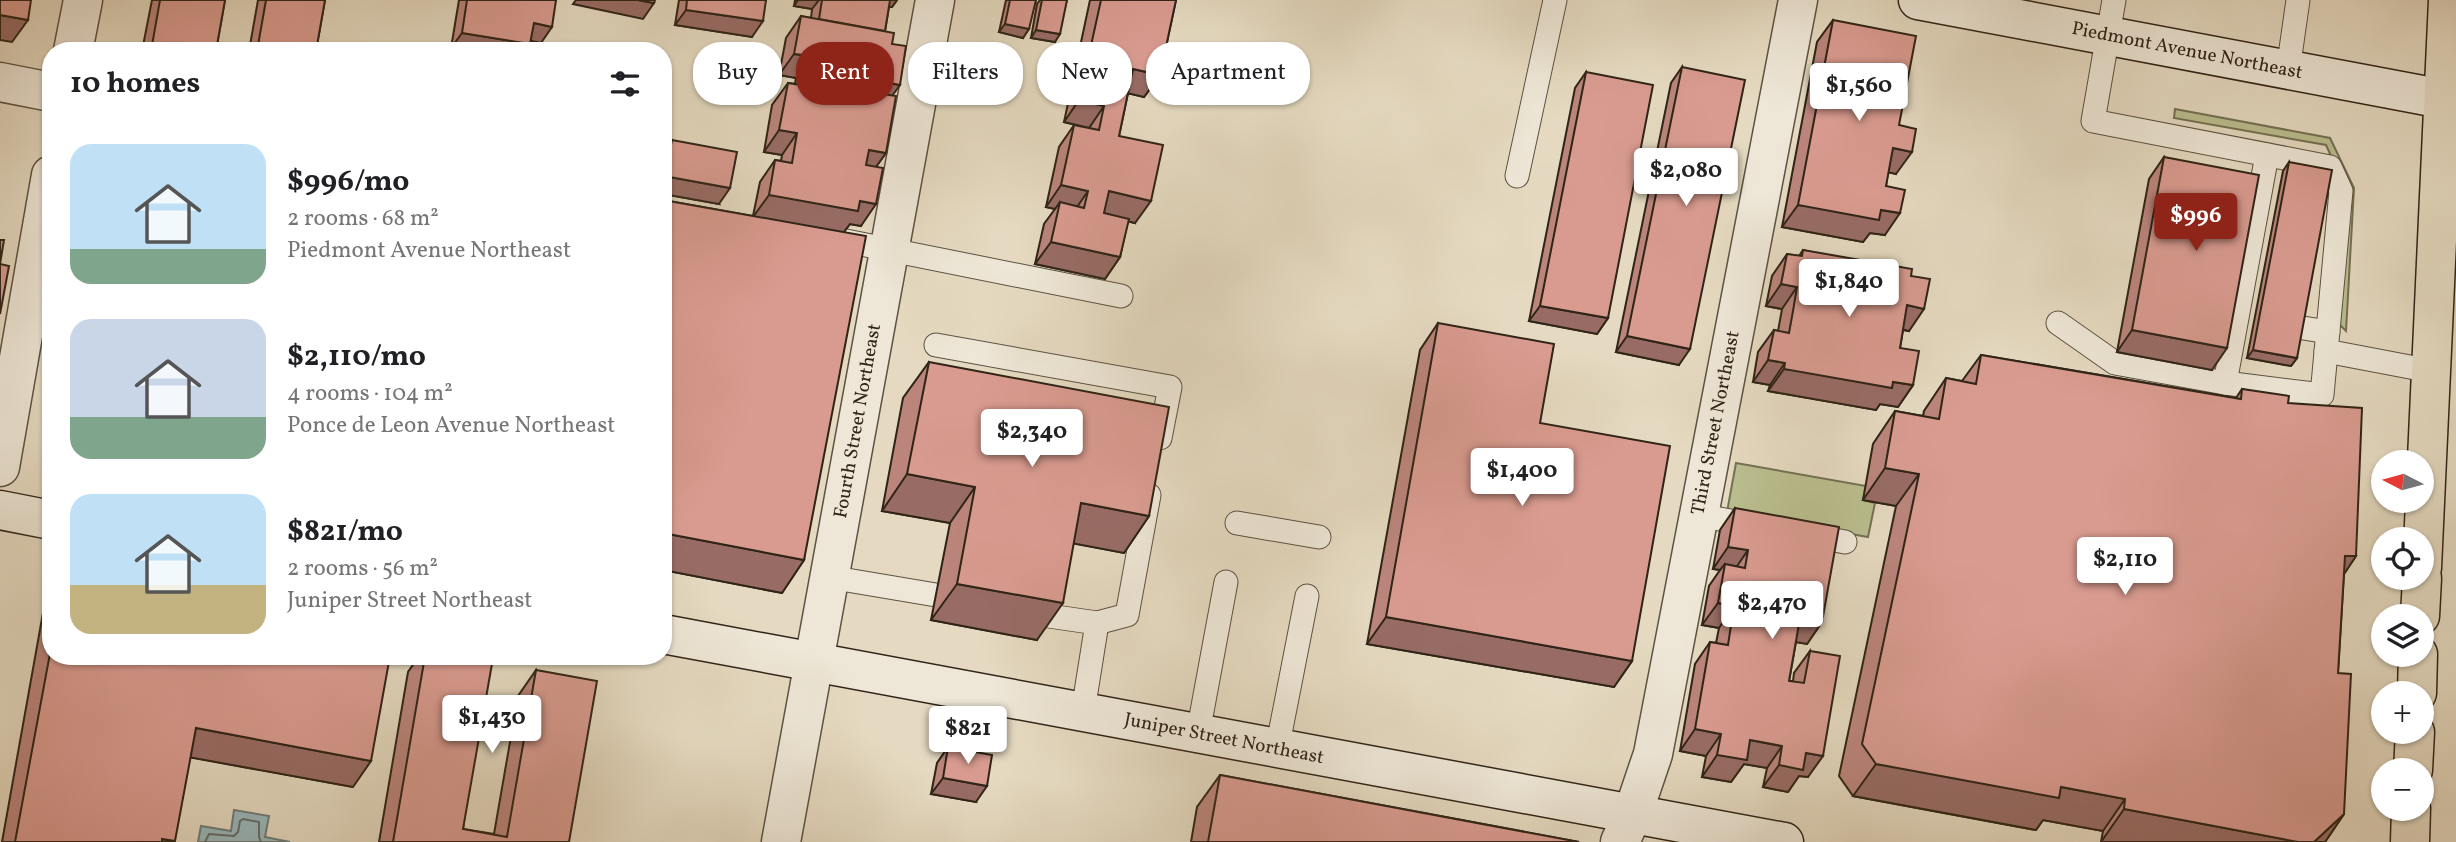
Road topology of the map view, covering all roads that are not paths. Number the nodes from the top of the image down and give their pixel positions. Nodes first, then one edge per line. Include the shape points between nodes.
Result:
1 (83, 0) edge
2 (935, 0) edge
3 (1555, 0) edge
4 (1798, 0) edge
5 (1918, 0) edge
6 (2298, 0) edge
7 (2448, 0) edge
8 (2111, 18) edge
9 (75, 42) edge
10 (2288, 70) junction
11 (0, 82) edge
12 (42, 90) edge
13 (2449, 100) edge
14 (2267, 155) junction
15 (1517, 176) dead end
16 (42, 227) edge
17 (811, 234) edge
18 (890, 249) junction
19 (2308, 270) edge
20 (2333, 275) junction
21 (1121, 296) dead end
22 (2058, 323) dead end
23 (2298, 327) edge
24 (2327, 342) junction
25 (936, 345) dead end
26 (2431, 371) junction
27 (2225, 383) junction
28 (0, 467) edge
29 (0, 510) edge
30 (1698, 516) junction
31 (42, 518) edge
32 (1237, 523) dead end
33 (2424, 527) edge
34 (1319, 537) dead end
35 (1845, 542) dead end
36 (830, 577) junction
37 (1226, 582) dead end
38 (936, 595) dead end
39 (1307, 596) dead end
40 (1042, 615) edge
41 (1097, 623) junction
42 (672, 636) edge
43 (814, 662) junction
44 (1083, 711) junction
45 (1198, 733) junction
46 (1277, 749) junction
47 (2411, 821) edge
48 (1626, 828) edge
49 (780, 842) edge
50 (1784, 842) edge
51 (2410, 842) edge

1 - 9 street
2 - 18 street, Fourth Street Northeast
3 - 15 lane
4 - 30 street, Third Street Northeast
5 - 8 street, Piedmont Avenue Northeast
6 - 10 lane
7 - 13 highway
8 - 10 street, Piedmont Avenue Northeast
8 - 14 lane via 2093,121
10 - 13 street, Piedmont Avenue Northeast
11 - 12 street
13 - 26 highway
14 - 20 lane via 2330,167 2341,191 2327,224
14 - 27 lane via 2266,211 2257,261 2246,318
16 - 28 street
17 - 18 lane
18 - 21 lane
18 - 36 street, Fourth Street Northeast
19 - 20 lane
20 - 24 lane
22 - 27 lane via 2115,363
23 - 24 lane
24 - 26 lane
24 - 27 lane via 2322,395
25 - 41 lane via 1170,387 1127,615
26 - 33 highway
29 - 31 street
30 - 35 lane
30 - 48 street, Third Street Northeast via 1653,754
32 - 34 lane
36 - 38 lane
36 - 43 street, Fourth Street Northeast
37 - 45 lane
39 - 46 lane
40 - 41 lane
41 - 44 lane
42 - 43 street, Juniper Street Northeast
43 - 44 street, Juniper Street Northeast
43 - 49 street, Fourth Street Northeast
44 - 45 street, Juniper Street Northeast
45 - 46 street, Juniper Street Northeast
46 - 48 street, Juniper Street Northeast
47 - 51 highway
48 - 50 street, Juniper Street Northeast

